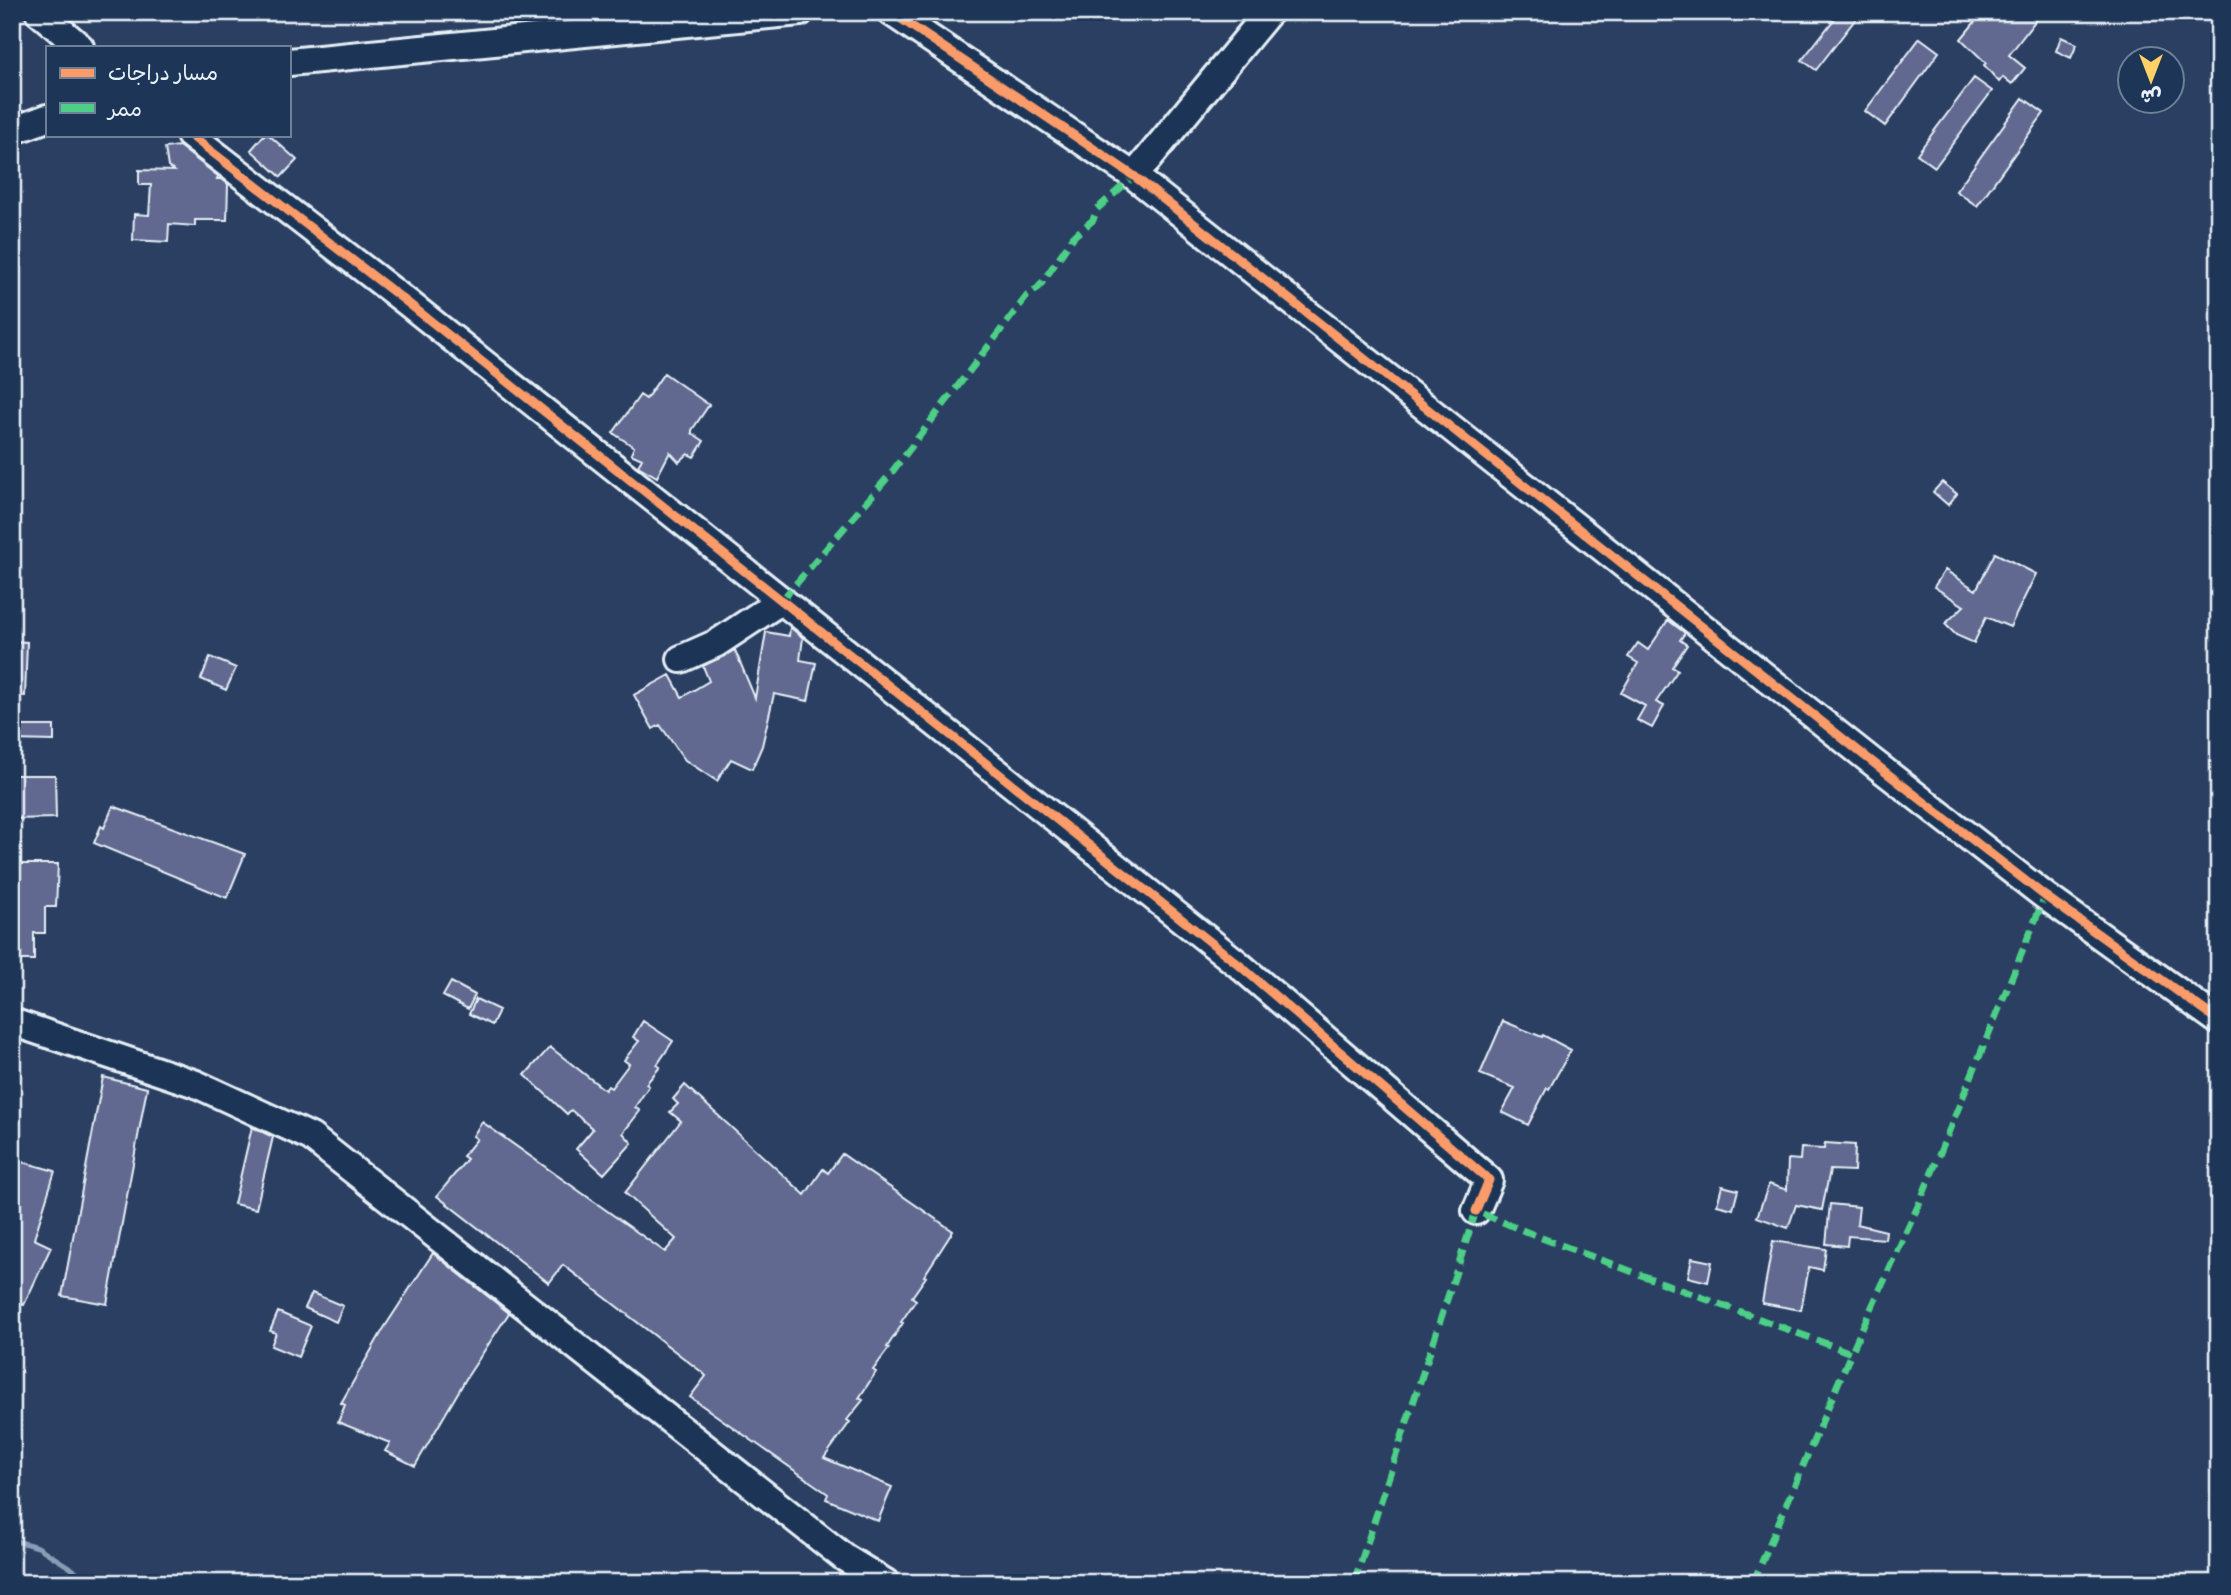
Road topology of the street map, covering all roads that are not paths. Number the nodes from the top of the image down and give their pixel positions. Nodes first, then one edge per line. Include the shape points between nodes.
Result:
1 (39, 12) edge
2 (800, 12) edge
3 (891, 12) edge
4 (1269, 12) edge
5 (79, 46) edge
6 (290, 62) edge
7 (46, 118) edge
8 (12, 131) edge
9 (191, 136) edge
10 (1134, 176) junction
11 (782, 600) junction
12 (681, 659) dead end
13 (2219, 1021) edge
14 (12, 1022) edge
15 (1476, 1211) dead end
16 (886, 1583) edge

1 - 5 street
2 - 6 street
3 - 10 street
4 - 10 street
7 - 8 street
9 - 11 street
10 - 13 street via 1881,769 2045,896
11 - 12 street via 717,643
11 - 15 street via 1238,964 1489,1180
14 - 16 street via 196,1084 312,1137 845,1558

